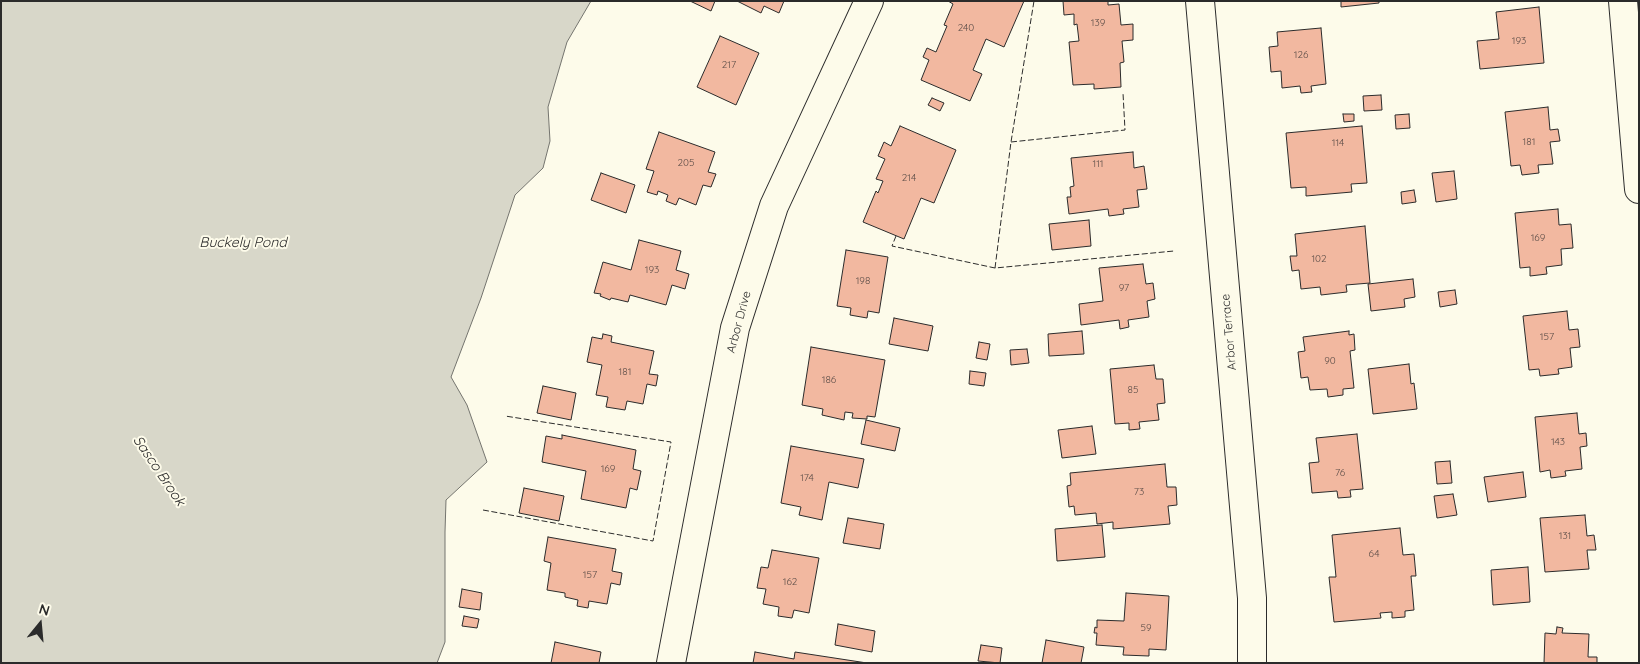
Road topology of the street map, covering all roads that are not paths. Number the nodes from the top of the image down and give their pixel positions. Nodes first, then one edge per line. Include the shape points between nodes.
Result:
1 (869, 1) edge
2 (1200, 1) edge
3 (1623, 1) edge
4 (1639, 189) edge
5 (671, 663) edge
6 (1252, 663) edge

1 - 5 street, Arbor Drive via 774,206 735,328
2 - 6 street, Arbor Terrace via 1252,598
3 - 4 street

